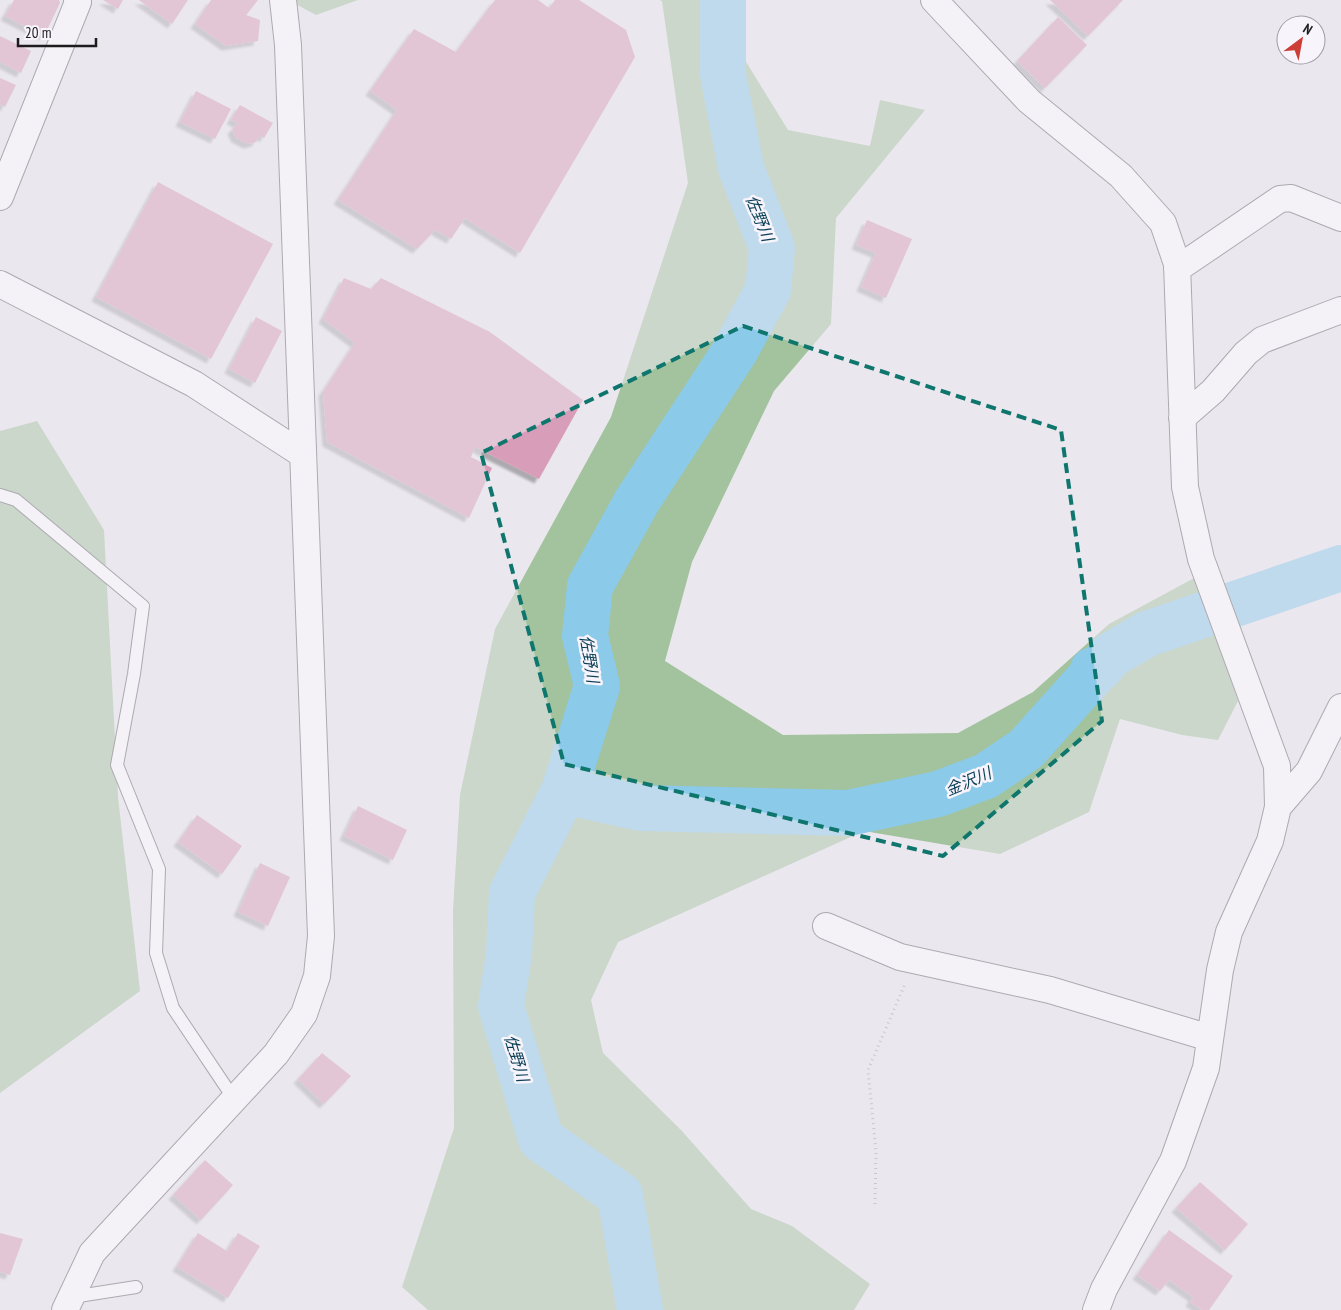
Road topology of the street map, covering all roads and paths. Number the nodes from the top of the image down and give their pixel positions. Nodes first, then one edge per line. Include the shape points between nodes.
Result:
1 (77, 0) edge
2 (283, 0) edge
3 (934, 0) edge
4 (0, 197) edge
5 (1341, 218) edge
6 (1177, 269) junction
7 (0, 284) edge
8 (1341, 310) edge
9 (1182, 418) junction
10 (302, 454) junction
11 (0, 495) edge
12 (1341, 707) edge
13 (1278, 807) junction
14 (826, 926) dead end
15 (915, 961) junction
16 (1210, 1038) junction
17 (234, 1099) junction
18 (875, 1204) dead end
19 (136, 1287) dead end
20 (67, 1304) edge
21 (1096, 1310) edge

1 - 4 street
2 - 10 street via 288,45
3 - 6 street via 1029,101 1121,176 1145,201 1163,223
5 - 6 street via 1291,198 1280,199
6 - 9 street
7 - 10 street via 194,384
8 - 9 street via 1262,340 1246,353 1214,392
9 - 13 street via 1185,487 1201,558 1278,766
10 - 17 street via 321,936 318,968 304,1014 276,1054
11 - 17 lane via 16,500 143,606 117,765 159,869 156,954 173,1008
12 - 13 street via 1309,771
13 - 16 street via 1270,841 1229,932
14 - 15 street
15 - 16 street via 1050,990
15 - 18 path via 868,1070 876,1151
16 - 21 street via 1206,1068 1173,1161 1108,1281
17 - 20 street via 92,1253
19 - 20 lane

